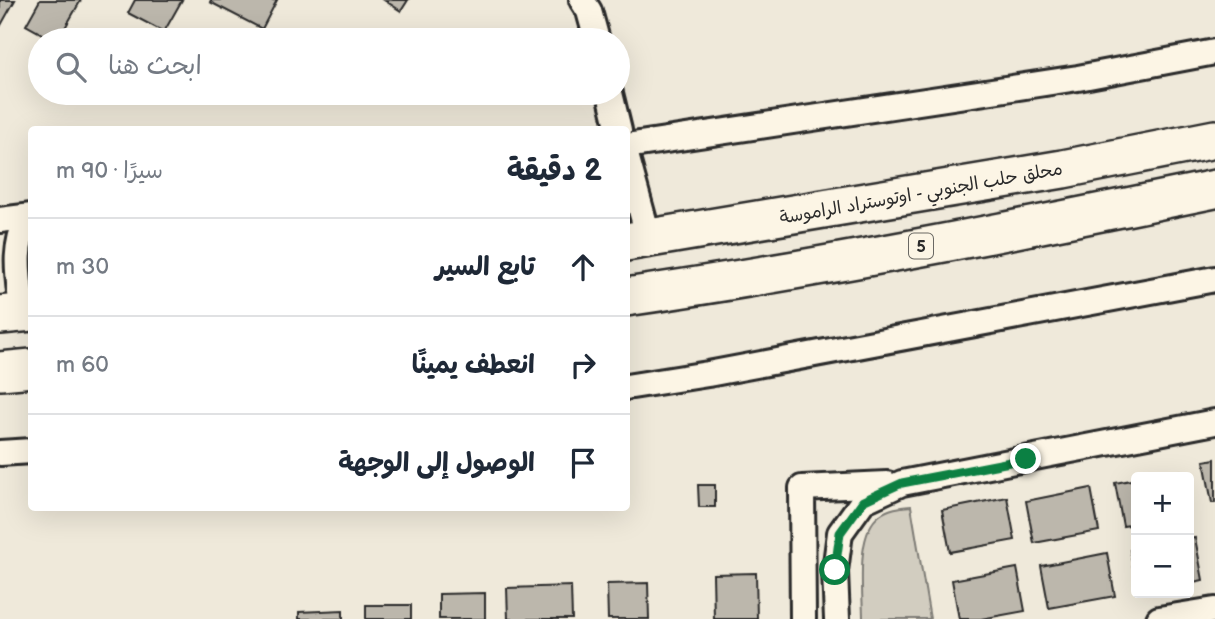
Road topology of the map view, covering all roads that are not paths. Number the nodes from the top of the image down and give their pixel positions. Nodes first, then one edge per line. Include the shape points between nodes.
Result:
1 (582, 0) edge
2 (594, 28) edge
3 (1215, 52) edge
4 (613, 105) edge
5 (619, 126) edge
6 (1215, 139) edge
7 (630, 145) edge
8 (630, 184) edge
9 (1215, 188) edge
10 (28, 217) edge
11 (28, 219) edge
12 (0, 220) edge
13 (638, 241) edge
14 (1215, 279) edge
15 (630, 296) edge
16 (17, 309) edge
17 (28, 368) edge
18 (0, 370) edge
19 (630, 386) edge
20 (1215, 422) edge
21 (28, 451) edge
22 (0, 453) edge
23 (902, 483) junction
24 (1215, 610) edge
25 (803, 619) edge
26 (837, 619) edge
27 (1159, 619) edge

1 - 2 street
3 - 7 street via 1077,78
4 - 5 street
6 - 13 highway, محلق حلب الجنوبي - اوتوستراد الراموسة
8 - 13 street
9 - 15 highway, 5 via 1080,217
10 - 12 street
11 - 16 street via 18,239
14 - 19 street
17 - 18 highway
20 - 23 street
21 - 22 street
23 - 25 street via 802,488
23 - 26 street via 863,501 840,533 835,570
24 - 27 street

